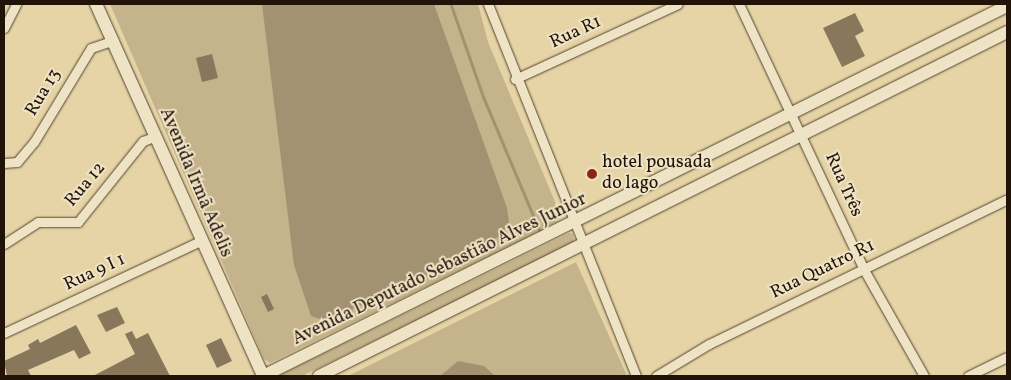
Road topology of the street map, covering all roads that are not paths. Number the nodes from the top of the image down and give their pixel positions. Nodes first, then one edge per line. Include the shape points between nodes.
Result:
1 (16, 4) edge
2 (96, 4) edge
3 (488, 4) edge
4 (678, 4) edge
5 (740, 4) edge
6 (1007, 6) edge
7 (4, 28) edge
8 (1007, 32) edge
9 (114, 40) junction
10 (515, 79) junction
11 (791, 112) junction
12 (802, 134) junction
13 (156, 136) junction
14 (4, 163) edge
15 (1007, 199) edge
16 (576, 222) junction
17 (200, 242) junction
18 (4, 244) edge
19 (585, 245) junction
20 (863, 268) junction
21 (4, 333) edge
22 (1007, 356) edge
23 (263, 376) edge
24 (319, 376) edge
25 (636, 376) edge
26 (656, 376) edge
27 (924, 376) edge
28 (968, 376) edge

1 - 7 street
2 - 9 street, Avenida Irmã Adelis
3 - 10 street
4 - 10 street, Rua R1
5 - 11 street, Rua Três
6 - 11 street, Avenida Deputado Sebastião Alves Junior
8 - 12 street
9 - 13 street, Avenida Irmã Adelis
9 - 14 street, Rua 13 via 90,48 34,142 17,162
10 - 16 street
11 - 12 street, Rua Três
11 - 16 street, Avenida Deputado Sebastião Alves Junior
12 - 19 street
12 - 20 street, Rua Três
13 - 17 street, Avenida Irmã Adelis
13 - 18 street, Rua 12 via 143,141 78,222 38,222
15 - 20 street, Rua Quatro R1
16 - 19 street
16 - 23 street, Avenida Deputado Sebastião Alves Junior
17 - 21 street, Rua 9 I 1
17 - 23 street, Avenida Irmã Adelis
19 - 24 street
19 - 25 street
20 - 26 street, Rua Quatro R1 via 709,344
20 - 27 street, Rua Três
22 - 28 street

